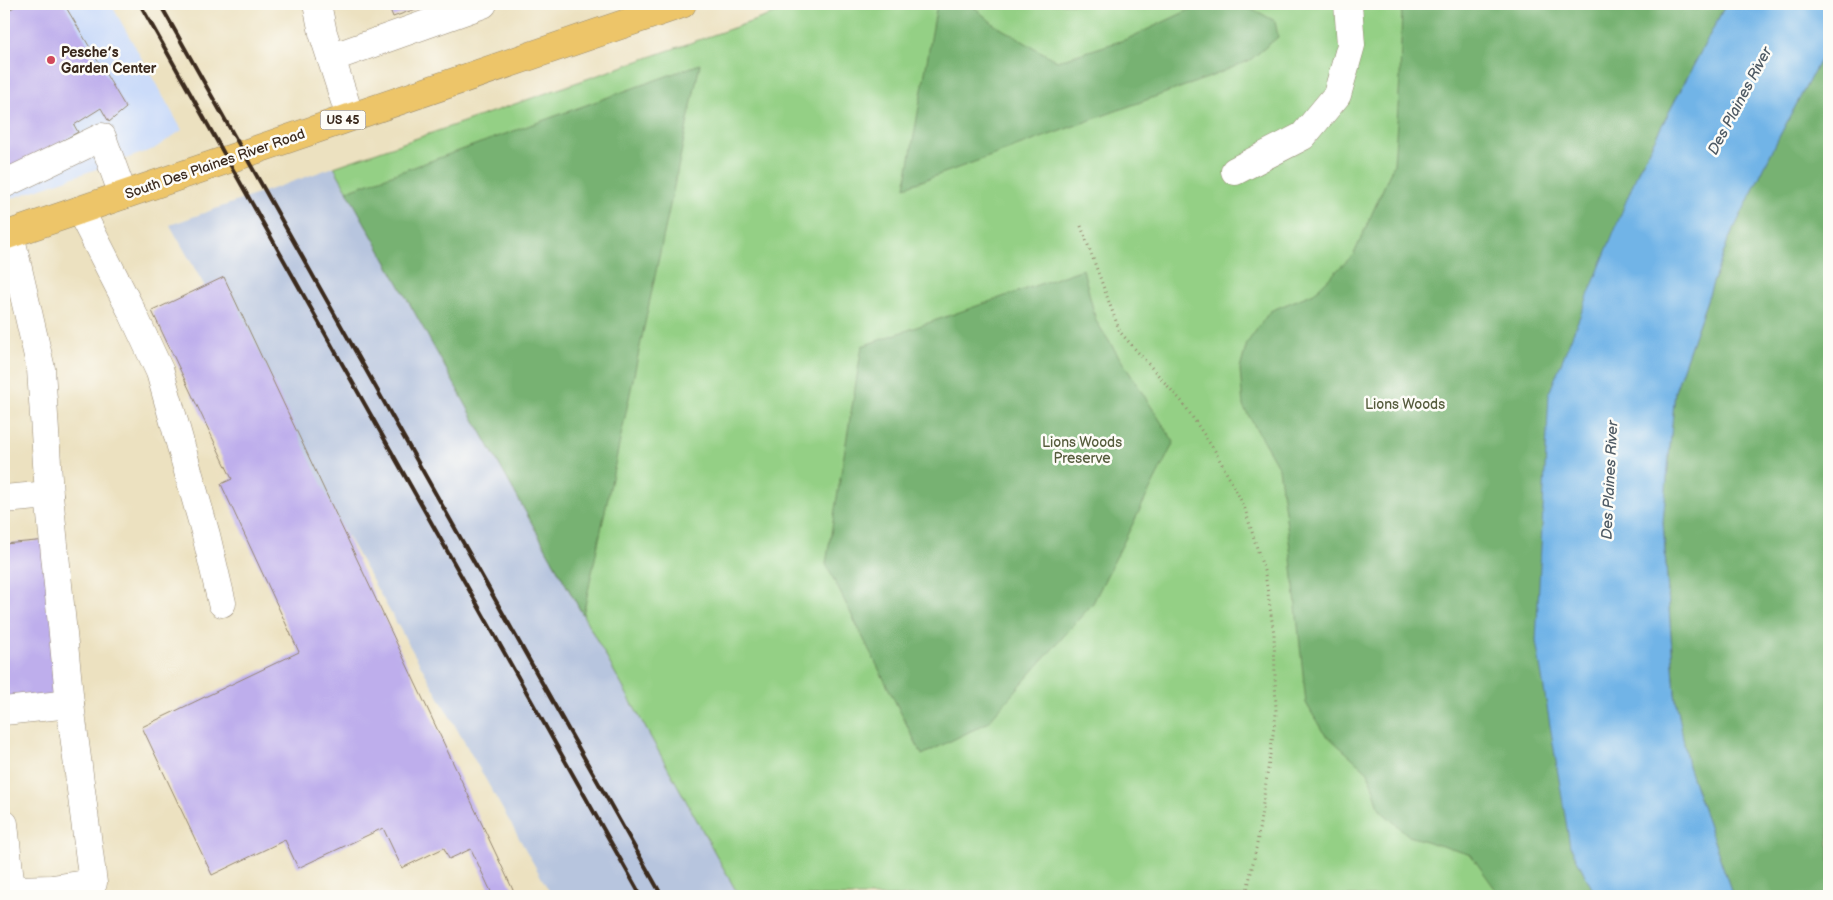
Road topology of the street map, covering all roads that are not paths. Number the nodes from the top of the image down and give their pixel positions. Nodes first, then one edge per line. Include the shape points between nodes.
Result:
1 (317, 4) edge
2 (483, 4) edge
3 (682, 4) edge
4 (1348, 4) edge
5 (331, 58) junction
6 (350, 118) junction
7 (1235, 170) dead end
8 (4, 184) edge
9 (123, 195) junction
10 (80, 210) junction
11 (7, 235) edge
12 (49, 495) junction
13 (4, 499) edge
14 (222, 603) dead end
15 (70, 704) junction
16 (4, 711) edge
17 (4, 824) edge

1 - 5 lane
2 - 5 lane
3 - 6 main road, South Des Plaines River Road / US 45
4 - 7 lane via 1351,45 1337,94 1303,136
5 - 6 lane
6 - 9 main road, South Des Plaines River Road / US 45
8 - 9 lane via 102,137
9 - 10 main road, South Des Plaines River Road / US 45
10 - 11 main road, South Des Plaines River Road / US 45
10 - 14 lane via 160,372 204,526
11 - 12 lane via 41,369
12 - 13 lane
12 - 15 lane
15 - 16 lane
15 - 17 lane via 93,883 11,890

